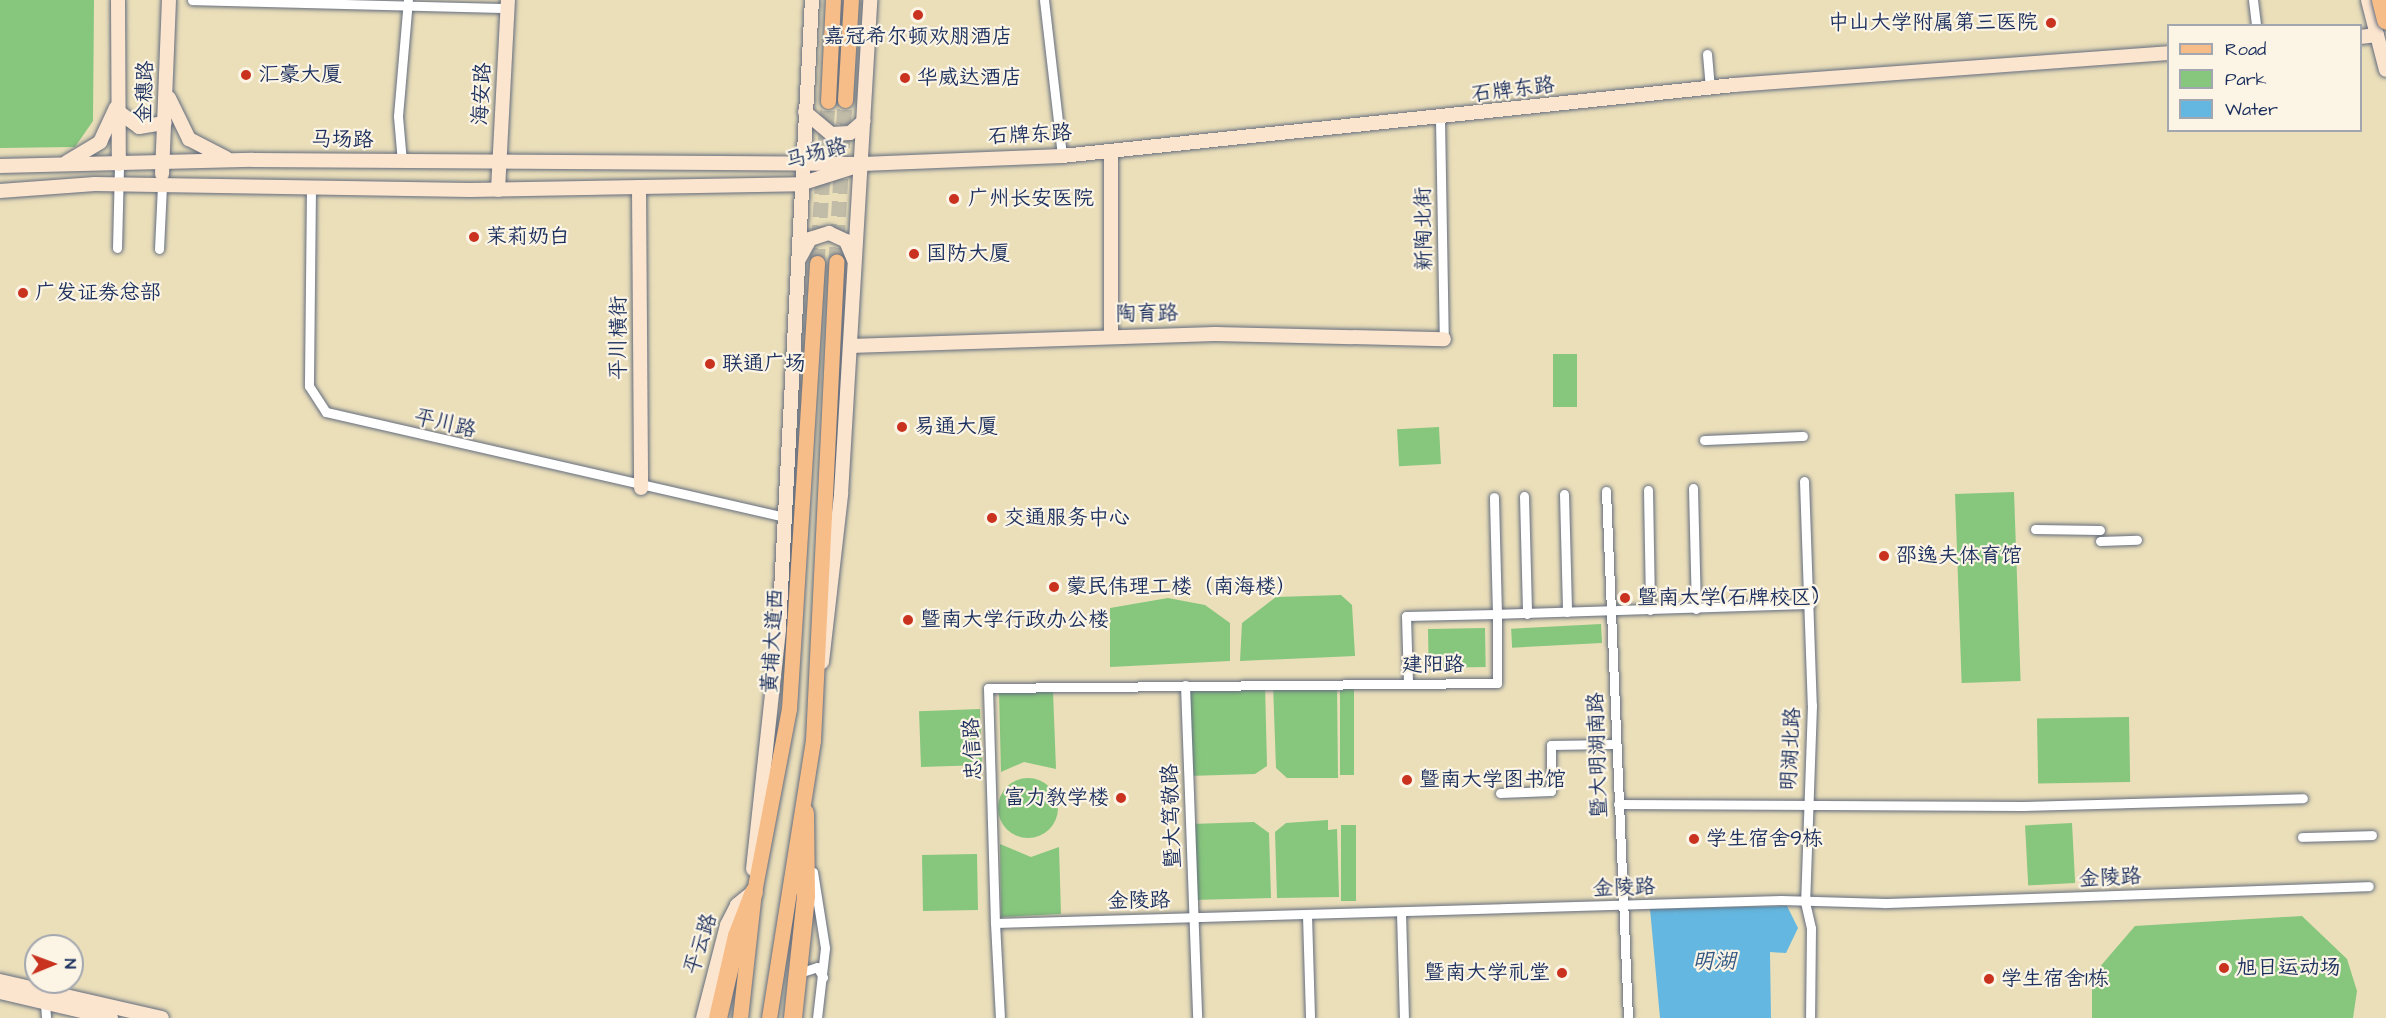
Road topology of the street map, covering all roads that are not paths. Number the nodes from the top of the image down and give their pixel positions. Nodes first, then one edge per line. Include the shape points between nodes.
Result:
1 (118, 0) edge
2 (169, 0) edge
3 (192, 0) edge
4 (812, 0) edge
5 (833, 0) edge
6 (851, 0) edge
7 (870, 0) edge
8 (1044, 0) edge
9 (2253, 0) edge
10 (2368, 0) edge
11 (2383, 0) edge
12 (408, 4) edge
13 (508, 4) edge
14 (2256, 24) edge
15 (2382, 28) edge
16 (2362, 37) edge
17 (2167, 53) edge
18 (1707, 54) dead end
19 (2386, 70) edge
20 (166, 86) junction
21 (1710, 88) junction
22 (121, 92) junction
23 (845, 100) tunnel mouth
24 (828, 101) tunnel mouth
25 (805, 112) junction
26 (120, 113) junction
27 (1440, 119) junction
28 (864, 121) junction
29 (165, 123) junction
30 (1111, 151) junction
31 (1062, 156) junction
32 (802, 160) junction
33 (240, 161) junction
34 (402, 162) junction
35 (219, 163) junction
36 (460, 163) junction
37 (499, 163) junction
38 (119, 164) junction
39 (862, 164) junction
40 (65, 165) junction
41 (163, 165) junction
42 (0, 166) edge
43 (118, 184) junction
44 (800, 184) junction
45 (162, 185) junction
46 (71, 186) junction
47 (218, 186) junction
48 (639, 187) junction
49 (311, 188) junction
50 (459, 190) junction
51 (498, 190) junction
52 (0, 191) edge
53 (117, 248) dead end
54 (159, 249) dead end
55 (817, 262) tunnel mouth
56 (836, 262) tunnel mouth
57 (856, 264) junction
58 (797, 266) junction
59 (1110, 336) junction
60 (1444, 339) joint
61 (850, 346) junction
62 (1803, 436) dead end
63 (1704, 440) dead end
64 (1804, 481) dead end
65 (641, 488) junction
66 (1693, 488) dead end
67 (1648, 490) dead end
68 (1606, 492) dead end
69 (1564, 494) dead end
70 (1524, 496) dead end
71 (1494, 497) dead end
72 (783, 518) junction
73 (2035, 530) dead end
74 (2100, 530) dead end
75 (2137, 540) dead end
76 (2100, 541) dead end
77 (1810, 604) junction
78 (1696, 609) junction
79 (1611, 610) junction
80 (1650, 610) junction
81 (1567, 612) junction
82 (1497, 614) junction
83 (1527, 614) junction
84 (1408, 683) junction
85 (1185, 685) junction
86 (988, 688) joint
87 (815, 699) junction
88 (1614, 744) junction
89 (1500, 792) dead end
90 (2303, 798) dead end
91 (1618, 804) junction
92 (1806, 805) junction
93 (805, 813) junction
94 (2372, 836) dead end
95 (2302, 837) dead end
96 (807, 849) junction
97 (2369, 886) dead end
98 (754, 892) junction
99 (1805, 902) junction
100 (1621, 906) junction
101 (1401, 912) junction
102 (1307, 915) junction
103 (1193, 918) junction
104 (995, 923) junction
105 (799, 973) junction
106 (824, 980) junction
107 (0, 981) edge
108 (0, 992) edge
109 (45, 1003) junction
110 (46, 1018) edge
111 (111, 1018) edge
112 (162, 1018) edge
113 (702, 1018) edge
114 (718, 1018) edge
115 (740, 1018) edge
116 (769, 1018) edge
117 (793, 1018) edge
118 (817, 1018) edge
119 (1000, 1018) edge
120 (1197, 1018) edge
121 (1310, 1018) edge
122 (1404, 1018) edge
123 (1628, 1018) edge
124 (1810, 1018) edge

1 - 22 main road, 金穗路
2 - 20 main road, 金穗路
3 - 12 street
4 - 25 main road
5 - 24 main road
6 - 23 main road
7 - 28 main road
8 - 31 street
9 - 14 street
10 - 15 main road
11 - 15 highway, bridge
12 - 13 street
12 - 34 street via 398,116
13 - 37 main road, 海安路
15 - 16 main road
15 - 19 main road
17 - 21 main road, 石牌东路
18 - 21 street
20 - 29 main road, 金穗路
20 - 33 main road via 178,125 189,139 214,155
21 - 27 main road, 石牌东路
22 - 26 main road, 金穗路
22 - 40 main road via 100,142
25 - 28 main road via 831,134 850,133
25 - 32 main road
26 - 29 main road via 139,127
26 - 38 main road, 金穗路
27 - 30 main road, 石牌东路
27 - 60 street, 新陶北街
28 - 39 main road
29 - 41 main road, 金穗路
30 - 31 main road, 石牌东路
30 - 59 main road
31 - 39 main road, 石牌东路
32 - 37 main road, 马场路
32 - 39 main road, 马场路
32 - 44 main road
33 - 34 main road, 马场路
33 - 35 main road, 马场路
34 - 36 main road, 马场路
35 - 41 main road, 马场路
35 - 47 main road
36 - 37 main road, 马场路
36 - 50 main road
37 - 51 main road, 海安路
38 - 40 main road, 马场路
38 - 41 main road, 马场路
38 - 43 street
39 - 44 main road, 马场路
39 - 57 main road
40 - 42 main road, 马场路
40 - 46 main road
41 - 45 main road, 金穗路
43 - 45 main road, 马场路
43 - 46 main road, 马场路
43 - 53 street
44 - 48 main road, 马场路
44 - 58 main road
45 - 47 main road, 马场路
45 - 54 street
46 - 52 main road, 马场路
47 - 49 main road, 马场路
48 - 51 main road, 马场路
48 - 65 main road, 平川横街
49 - 50 main road, 马场路
49 - 65 street, 平川路 via 309,386 314,403 342,418
50 - 51 main road, 马场路
55 - 98 main road, 黄埔大道西 via 789,709
56 - 87 main road, 黄埔大道西
57 - 58 main road via 846,241 828,233 810,239
57 - 61 main road
58 - 72 main road
59 - 60 main road, 陶育路
59 - 61 main road, 陶育路
61 - 87 main road via 833,601
62 - 63 street
64 - 77 street, 明湖北路
65 - 72 street, 平川路
66 - 78 street
67 - 80 street
68 - 79 street, 暨大明湖南路
69 - 81 street
70 - 83 street
71 - 82 street
72 - 98 main road via 775,694 755,841
73 - 74 street
75 - 76 street
77 - 78 street
77 - 92 street, 明湖北路
78 - 80 street
79 - 80 street
79 - 81 street
79 - 88 street, 暨大明湖南路
81 - 83 street
82 - 83 street
82 - 84 street, 建阳路 via 1497,683
82 - 84 street via 1406,616
84 - 85 street, 建阳路
85 - 86 street, 建阳路
85 - 103 street, 暨大笃敬路
86 - 104 street, 忠信路
87 - 93 main road, 黄埔大道西
88 - 89 street via 1551,745 1551,791
88 - 91 street, 暨大明湖南路
90 - 92 street via 2023,807
91 - 92 street
91 - 100 street, 暨大明湖南路
92 - 99 street, 明湖北路
93 - 96 highway
93 - 116 main road, 黄埔大道西
94 - 95 street
96 - 105 highway
96 - 106 street via 820,906
97 - 99 street, 金陵路
98 - 113 main road, 平云路 via 737,905 727,925
98 - 114 highway via 737,936
98 - 115 main road, 黄埔大道西
99 - 100 street, 金陵路
99 - 124 street, 明湖北路 via 1811,928
100 - 101 street, 金陵路
100 - 123 street, 暨大明湖南路
101 - 102 street, 金陵路
101 - 122 street
102 - 103 street, 金陵路
102 - 121 street
103 - 104 street, 金陵路
103 - 120 street, 暨大笃敬路
104 - 119 street
105 - 106 street via 816,967
105 - 117 highway
106 - 118 street
107 - 112 main road
108 - 109 main road
109 - 110 street
109 - 111 main road

